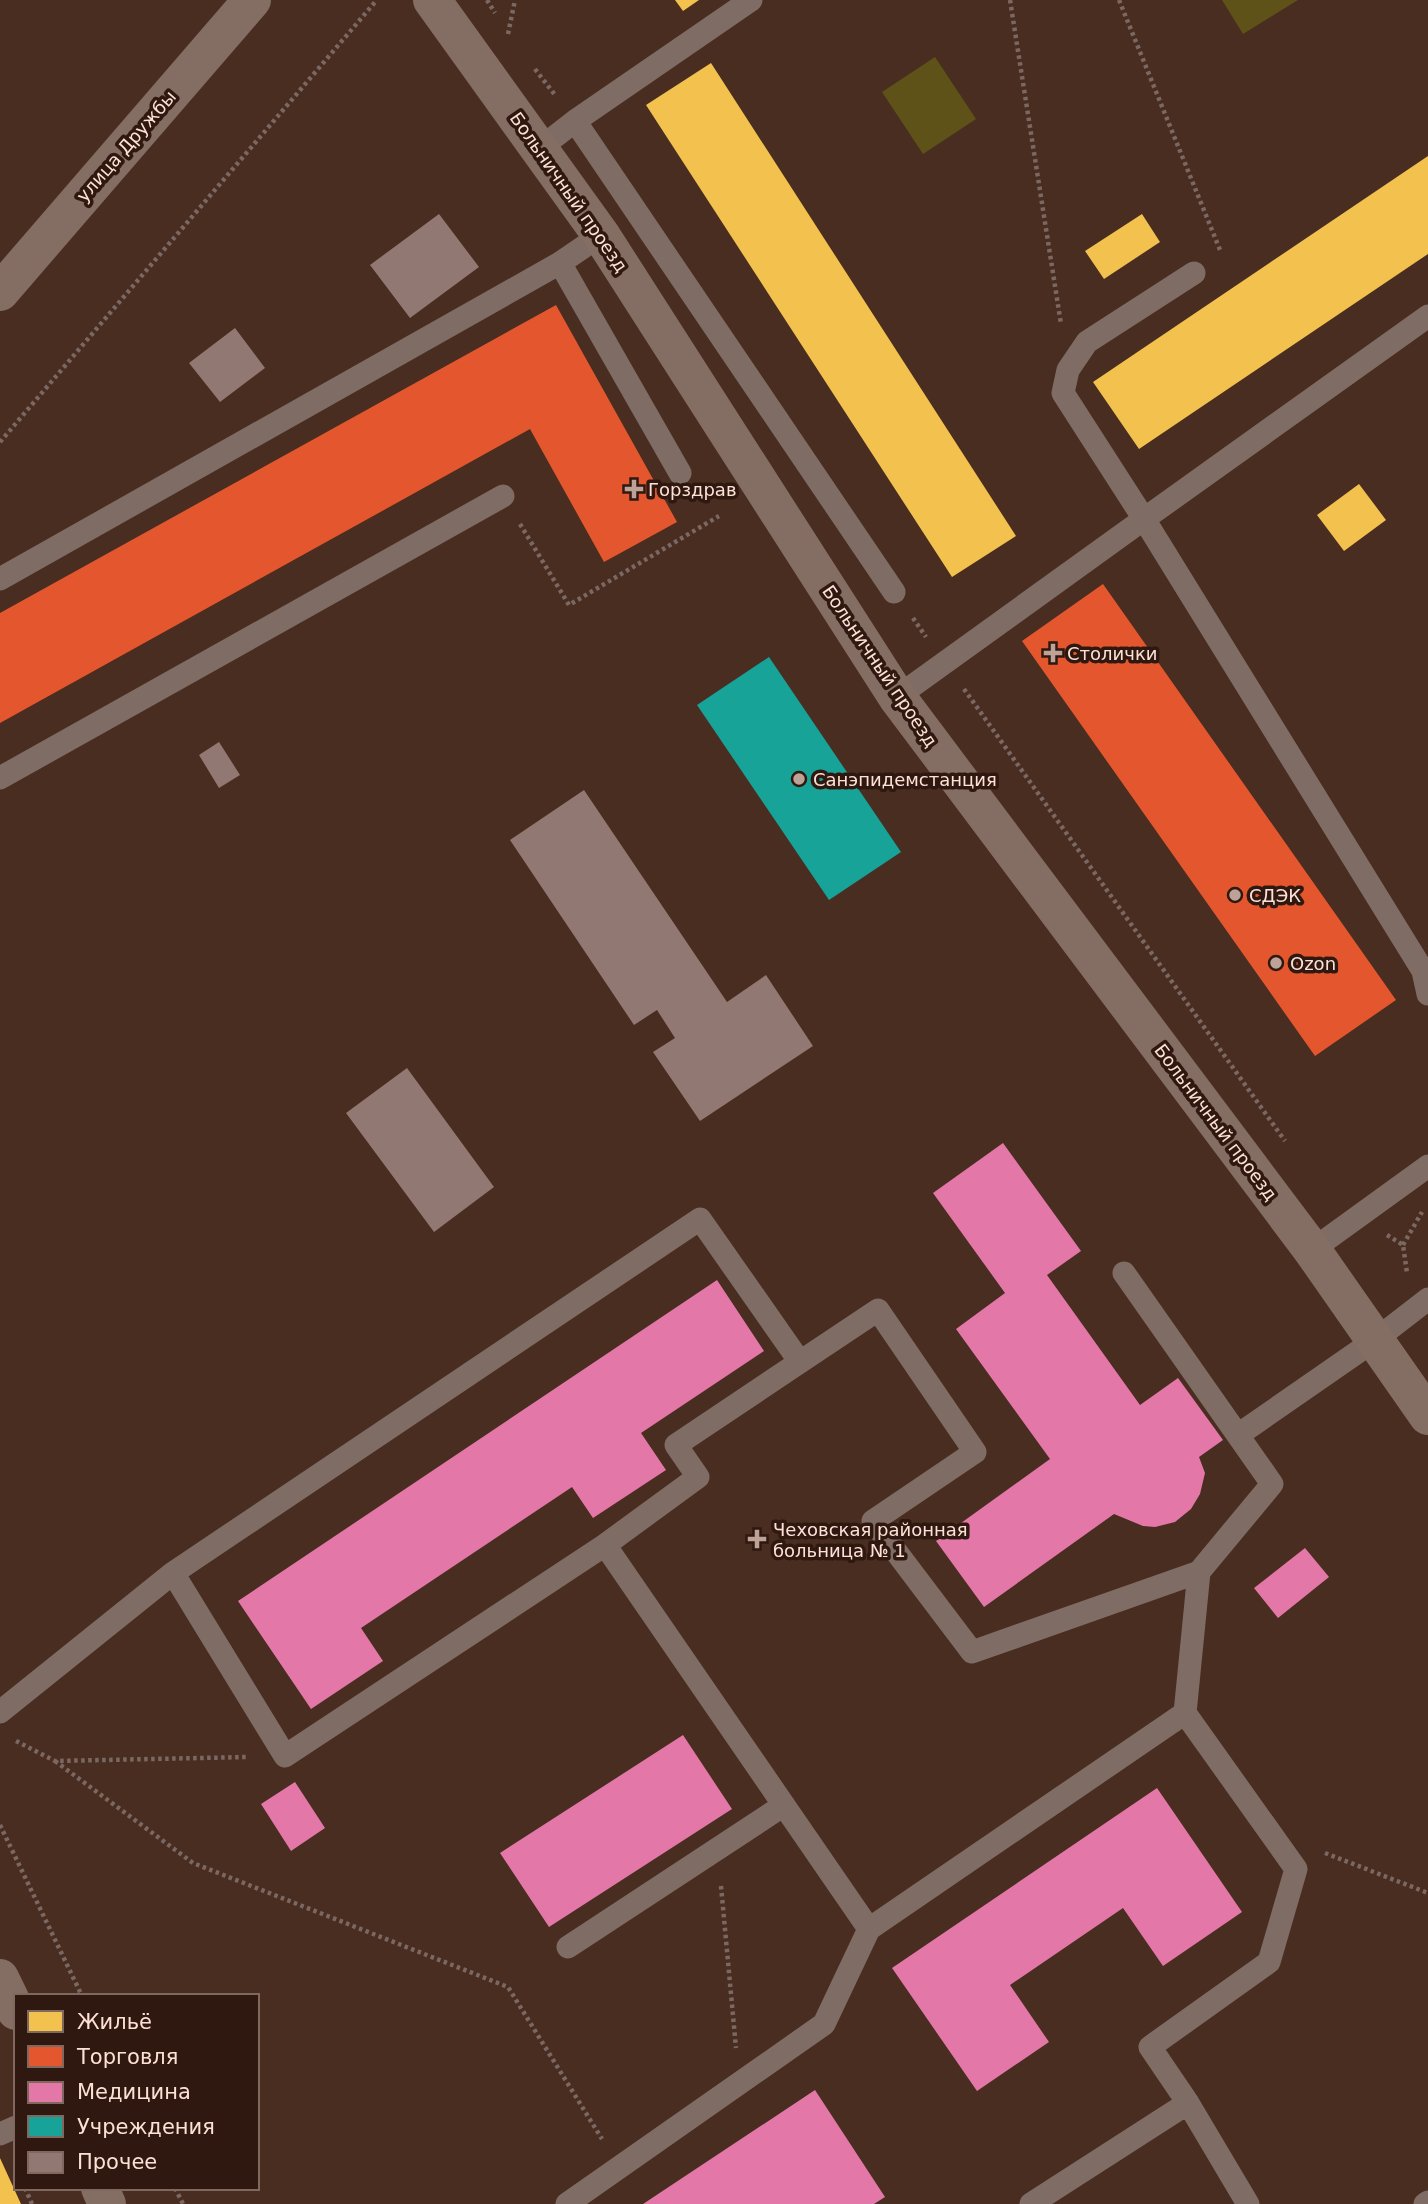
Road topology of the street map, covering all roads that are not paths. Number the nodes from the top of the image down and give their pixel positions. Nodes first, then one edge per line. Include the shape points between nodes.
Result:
1 (252, 0) edge
2 (432, 0) edge
3 (751, 0) edge
4 (575, 121) junction
5 (539, 149) junction
6 (601, 235) junction
7 (560, 263) junction
8 (1194, 273) road end
9 (0, 292) edge
10 (1428, 316) edge
11 (680, 473) dead end
12 (503, 496) road end
13 (1144, 519) junction
14 (0, 579) edge
15 (894, 592) road end
16 (897, 697) junction
17 (0, 778) edge
18 (1428, 994) edge
19 (1428, 1166) edge
20 (1312, 1250) junction
21 (1124, 1273) dead end
22 (1426, 1300) edge
23 (1375, 1340) junction
24 (800, 1362) junction
25 (1428, 1416) edge
26 (1238, 1435) junction
27 (606, 1545) junction
28 (1199, 1572) junction
29 (173, 1573) junction
30 (0, 1712) edge
31 (1185, 1713) junction
32 (784, 1805) junction
33 (869, 1929) junction
34 (568, 1947) dead end
35 (0, 1978) edge
36 (14, 2007) edge
37 (1188, 2103) junction
38 (566, 2204) edge
39 (1031, 2204) edge
40 (1248, 2204) edge

1 - 9 street, улица Дружбы
2 - 5 street, Больничный проезд
3 - 4 lane
4 - 5 lane
4 - 15 lane
5 - 6 street, Больничный проезд
6 - 7 lane
6 - 16 street, Больничный проезд
7 - 11 lane
7 - 14 lane
8 - 13 lane via 1087,342 1068,370 1063,393
10 - 13 lane
12 - 17 lane
13 - 16 lane
13 - 18 lane via 1423,971
16 - 20 street, Больничный проезд
19 - 20 lane
20 - 23 street, Больничный проезд
21 - 26 lane
22 - 23 lane
23 - 25 street, Больничный проезд
23 - 26 lane
24 - 27 lane via 676,1445 698,1477
24 - 28 lane via 878,1310 975,1452 873,1521 972,1652
24 - 29 lane via 700,1219
26 - 28 lane via 1272,1484
27 - 29 lane via 285,1756
27 - 32 lane
28 - 31 lane
29 - 30 lane
31 - 33 lane
31 - 37 lane via 1296,1869 1269,1962 1150,2047
32 - 33 lane
32 - 34 lane
33 - 38 lane via 824,2024
35 - 36 street
37 - 39 lane
37 - 40 lane

